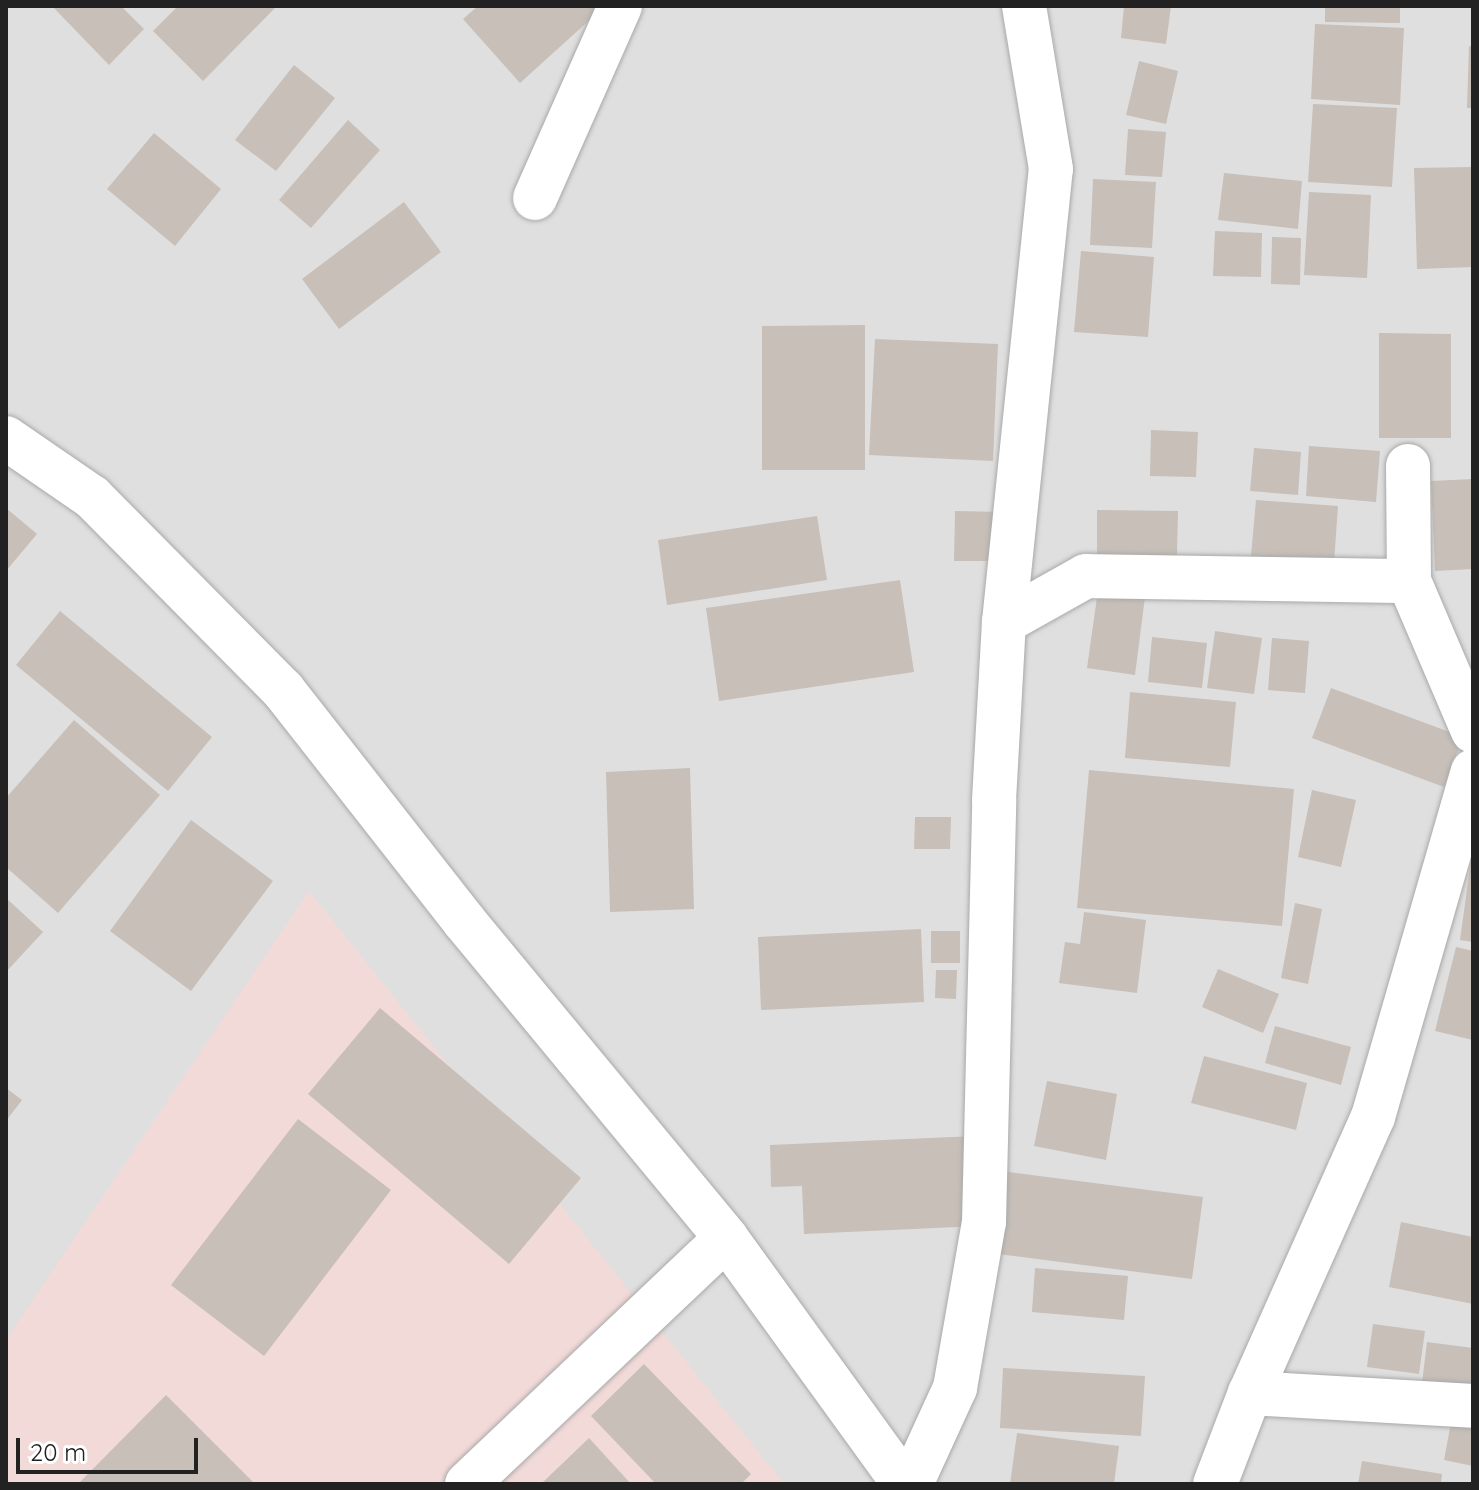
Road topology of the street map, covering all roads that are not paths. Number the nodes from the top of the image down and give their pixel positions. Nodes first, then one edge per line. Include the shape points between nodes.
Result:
1 (620, 6) edge
2 (1024, 6) edge
3 (535, 198) dead end
4 (6, 438) edge
5 (1408, 466) dead end
6 (1409, 581) junction
7 (1004, 622) junction
8 (1473, 731) edge
9 (1473, 771) edge
10 (726, 1238) junction
11 (1250, 1393) junction
12 (1473, 1406) edge
13 (467, 1484) edge
14 (904, 1484) edge
15 (911, 1484) edge
16 (1215, 1484) edge

1 - 3 street
2 - 7 street via 1051,169
4 - 10 street via 92,497 283,690 464,921
5 - 6 street
6 - 7 street via 1086,576
6 - 8 street
7 - 15 street via 994,800 984,1222 955,1388
9 - 11 street via 1373,1117
10 - 13 street
10 - 14 street
11 - 12 street
11 - 16 street

